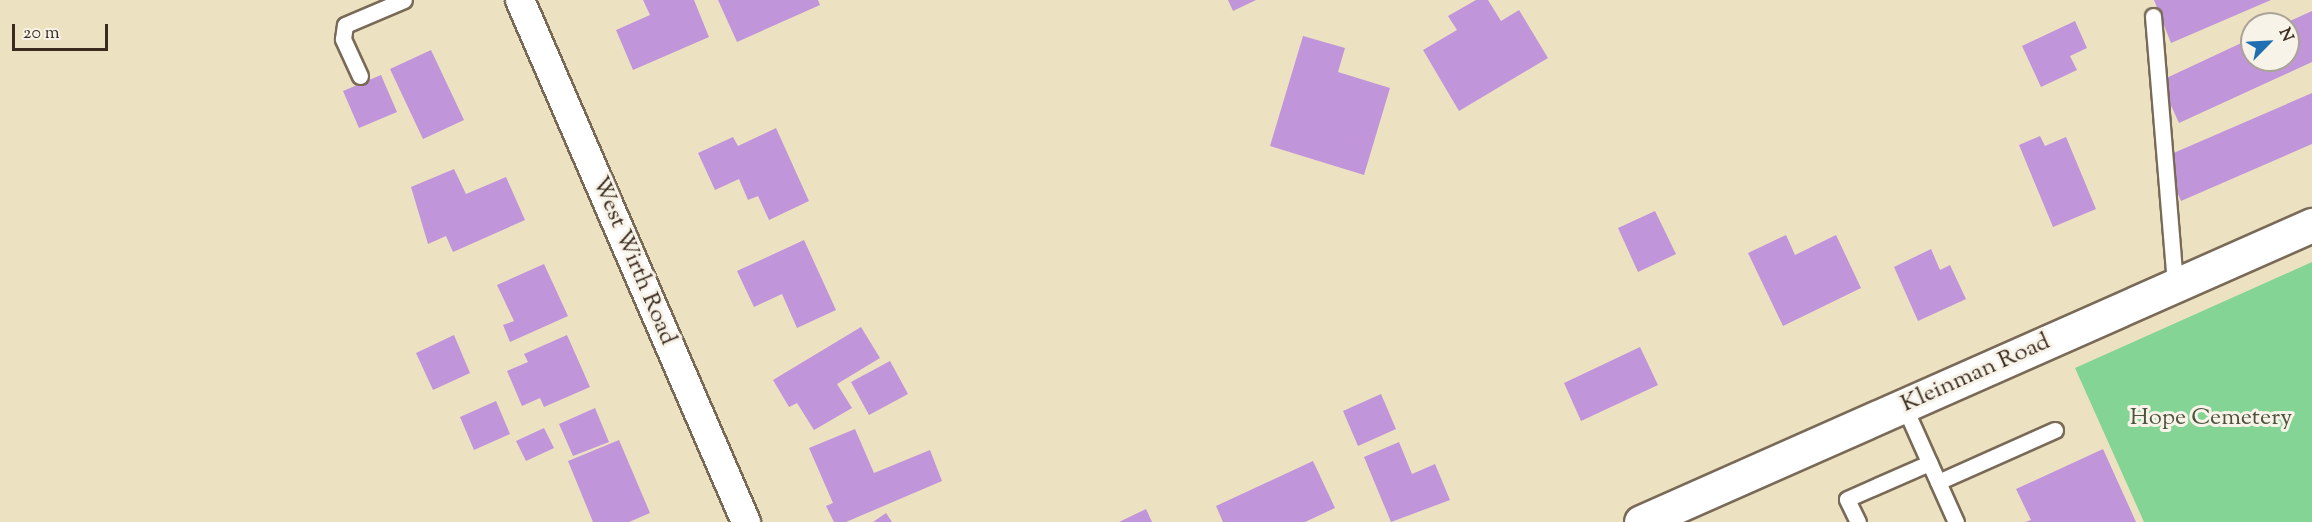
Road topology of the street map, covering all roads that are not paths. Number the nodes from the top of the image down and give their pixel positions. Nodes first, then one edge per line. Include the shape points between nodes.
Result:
1 (404, 0) edge
2 (520, 0) edge
3 (2153, 16) dead end
4 (360, 76) dead end
5 (2312, 225) edge
6 (2175, 286) junction
7 (1904, 406) junction
8 (2055, 430) dead end
9 (1929, 462) junction
10 (1938, 482) junction
11 (746, 522) edge
12 (1641, 522) edge
13 (1858, 522) edge
14 (1956, 522) edge

1 - 4 lane via 345,25 343,39
2 - 11 street, West Wirth Road
3 - 6 lane
5 - 6 street, Kleinman Road
6 - 7 street, Kleinman Road
7 - 9 lane
7 - 12 street, Kleinman Road
8 - 10 lane
9 - 10 lane
9 - 13 lane via 1847,499
10 - 14 lane

